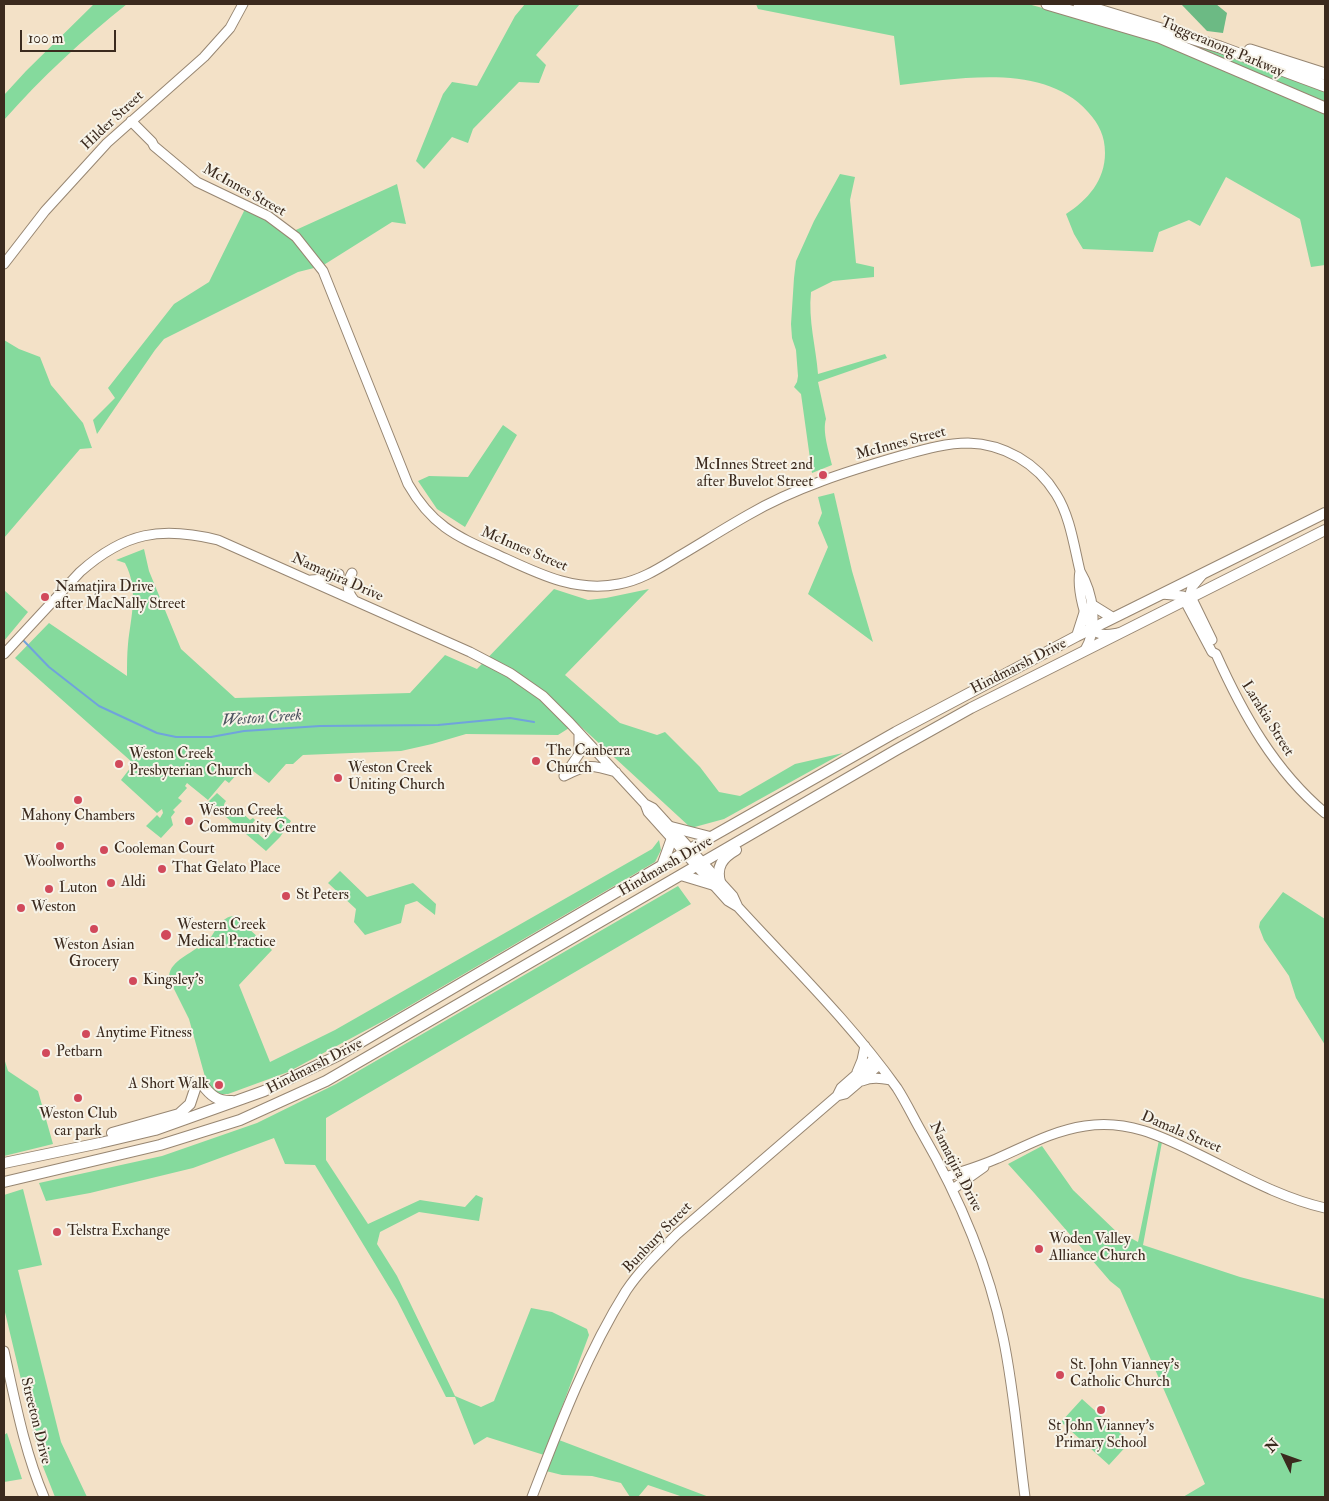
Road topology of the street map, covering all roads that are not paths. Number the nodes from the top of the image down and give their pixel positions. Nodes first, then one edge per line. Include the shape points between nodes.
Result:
1 (243, 4) edge
2 (1047, 4) edge
3 (1080, 7) edge
4 (1165, 30) junction
5 (1234, 69) junction
6 (1325, 74) edge
7 (1325, 86) edge
8 (1325, 108) edge
9 (1325, 113) edge
10 (128, 124) junction
11 (4, 263) edge
12 (1325, 513) edge
13 (1325, 530) edge
14 (352, 573) dead end
15 (1204, 573) junction
16 (339, 574) dead end
17 (309, 580) junction
18 (1162, 594) junction
19 (1188, 598) junction
20 (355, 601) junction
21 (1088, 608) junction
22 (1113, 618) junction
23 (1093, 628) junction
24 (1118, 633) junction
25 (1076, 636) junction
26 (1085, 650) junction
27 (6, 652) edge
28 (579, 733) junction
29 (616, 772) junction
30 (1325, 812) edge
31 (766, 825) junction
32 (671, 832) junction
33 (710, 838) junction
34 (687, 851) junction
35 (700, 864) junction
36 (662, 866) junction
37 (681, 875) junction
38 (717, 884) junction
39 (865, 1046) junction
40 (877, 1062) junction
41 (891, 1080) junction
42 (855, 1081) junction
43 (237, 1101) junction
44 (100, 1143) junction
45 (994, 1160) junction
46 (4, 1163) edge
47 (946, 1177) junction
48 (23, 1178) junction
49 (4, 1182) edge
50 (4, 1189) edge
51 (953, 1189) junction
52 (1325, 1208) edge
53 (4, 1351) edge
54 (44, 1497) edge
55 (532, 1497) edge
56 (1025, 1497) edge

1 - 10 street, Hilder Street via 230,28 204,57
2 - 3 highway, Tuggeranong Parkway via 1066,9
3 - 4 highway, Tuggeranong Parkway
3 - 5 highway, Tuggeranong Parkway
4 - 6 highway via 1222,42
4 - 7 highway, Tuggeranong Parkway
5 - 8 highway, Tuggeranong Parkway
5 - 9 highway
10 - 11 street, Hilder Street via 44,211
10 - 21 street, McInnes Street via 197,182 268,216 296,237 308,251 323,270 408,484 422,507 441,525 466,540 540,574 576,585 618,584 642,578 750,514 832,478 932,447 967,443 1007,452 1029,464 1056,494 1085,580
12 - 15 main road, Hindmarsh Drive
13 - 19 main road, Hindmarsh Drive
14 - 20 street via 348,583 350,596
15 - 18 main road, Hindmarsh Drive
15 - 19 street via 1192,587
16 - 17 street
17 - 20 street, Namatjira Drive
17 - 27 street, Namatjira Drive via 218,540 163,532 137,537 89,563
18 - 19 street
18 - 22 main road, Hindmarsh Drive
19 - 24 main road, Hindmarsh Drive
19 - 30 street, Larakia Street via 1187,605 1272,756 1310,800
20 - 28 street, Namatjira Drive via 492,662 543,696
21 - 22 main road
21 - 23 street, McInnes Street
21 - 25 main road
22 - 23 main road, Hindmarsh Drive
23 - 24 street via 1109,635
23 - 25 main road, Hindmarsh Drive
23 - 26 street, McInnes Street
24 - 26 main road, Hindmarsh Drive
25 - 33 main road, Hindmarsh Drive via 896,732
26 - 31 main road, Hindmarsh Drive via 971,708
28 - 29 street, Namatjira Drive
28 - 29 street via 578,754 564,776 585,766
29 - 32 street, Namatjira Drive via 648,812
31 - 35 main road, Hindmarsh Drive
31 - 38 main road via 762,835 726,856 719,865
32 - 33 main road
32 - 34 street, Namatjira Drive
32 - 36 main road
33 - 34 main road, Hindmarsh Drive
34 - 35 street, Namatjira Drive
34 - 36 main road, Hindmarsh Drive
35 - 37 main road, Hindmarsh Drive
35 - 38 street, Namatjira Drive
36 - 43 main road, Hindmarsh Drive via 339,1055
37 - 38 main road
37 - 48 main road, Hindmarsh Drive via 345,1071 276,1104 240,1120 160,1145
38 - 39 street, Namatjira Drive via 733,896 738,907
39 - 40 street, Namatjira Drive
39 - 42 street
40 - 41 street, Namatjira Drive
40 - 42 street, Bunbury Street
41 - 42 street via 868,1078
41 - 47 street, Namatjira Drive
42 - 55 street, Bunbury Street via 845,1094 837,1096 677,1234 627,1290 578,1383
43 - 44 main road, Hindmarsh Drive via 155,1130
43 - 44 main road via 219,1100 198,1086 190,1104 179,1114 110,1134
44 - 46 main road, Hindmarsh Drive
45 - 47 street, Damala Street
45 - 51 street, Damala Street
45 - 52 street, Damala Street via 1056,1132 1106,1124 1137,1128 1163,1137 1290,1198
47 - 51 street, Namatjira Drive
48 - 49 main road, Hindmarsh Drive
48 - 50 main road
51 - 56 street, Namatjira Drive via 979,1254 1003,1337
53 - 54 street, Streeton Drive via 23,1434

